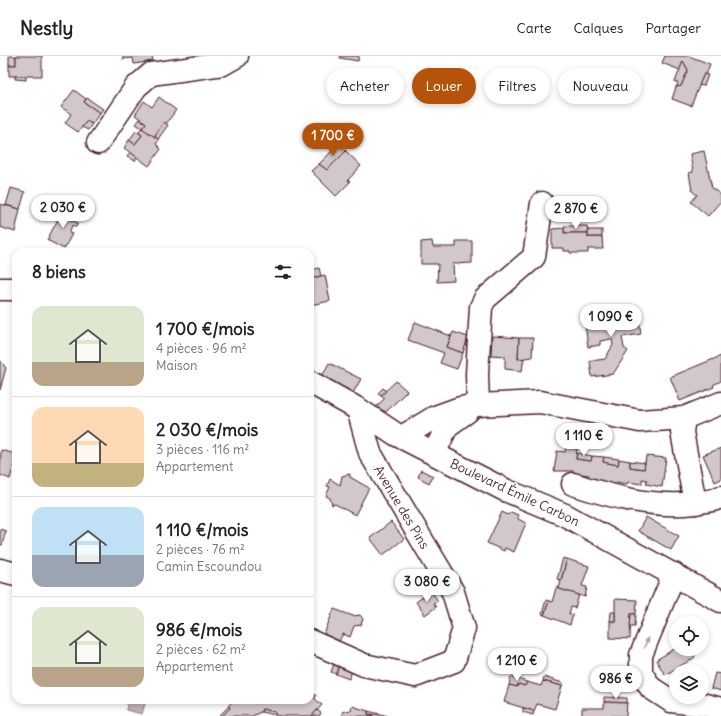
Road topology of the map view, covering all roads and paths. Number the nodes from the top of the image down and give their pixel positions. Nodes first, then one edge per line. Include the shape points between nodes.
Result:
1 (237, 56) edge
2 (98, 143) dead end
3 (542, 203) dead end
4 (0, 289) edge
5 (12, 289) edge
6 (314, 384) edge
7 (721, 403) edge
8 (478, 406) junction
9 (358, 409) junction
10 (684, 418) junction
11 (402, 437) junction
12 (434, 454) junction
13 (573, 484) dead end
14 (721, 497) edge
15 (695, 503) junction
16 (0, 570) edge
17 (12, 573) edge
18 (674, 574) junction
19 (721, 601) edge
20 (314, 643) edge
21 (721, 709) edge

1 - 2 street via 223,64 151,74 136,86
3 - 8 street via 534,257 485,299 481,307
4 - 5 street
6 - 9 street, Boulevard Émile Carbon
7 - 10 street
8 - 10 street via 540,402 640,421
8 - 11 street via 460,408 435,417
8 - 12 street via 447,426
9 - 11 street, Boulevard Émile Carbon
9 - 20 street, Avenue des Pins via 370,453 453,592 464,628 454,660 416,676 364,665
10 - 15 street via 682,432
11 - 12 street, Boulevard Émile Carbon
12 - 18 street, Boulevard Émile Carbon via 505,490 565,515
13 - 15 street via 604,495 674,505
14 - 15 street
16 - 17 street
18 - 19 street, Boulevard Émile Carbon
21 -> 18 street via 671,701 651,688 641,673 641,655

